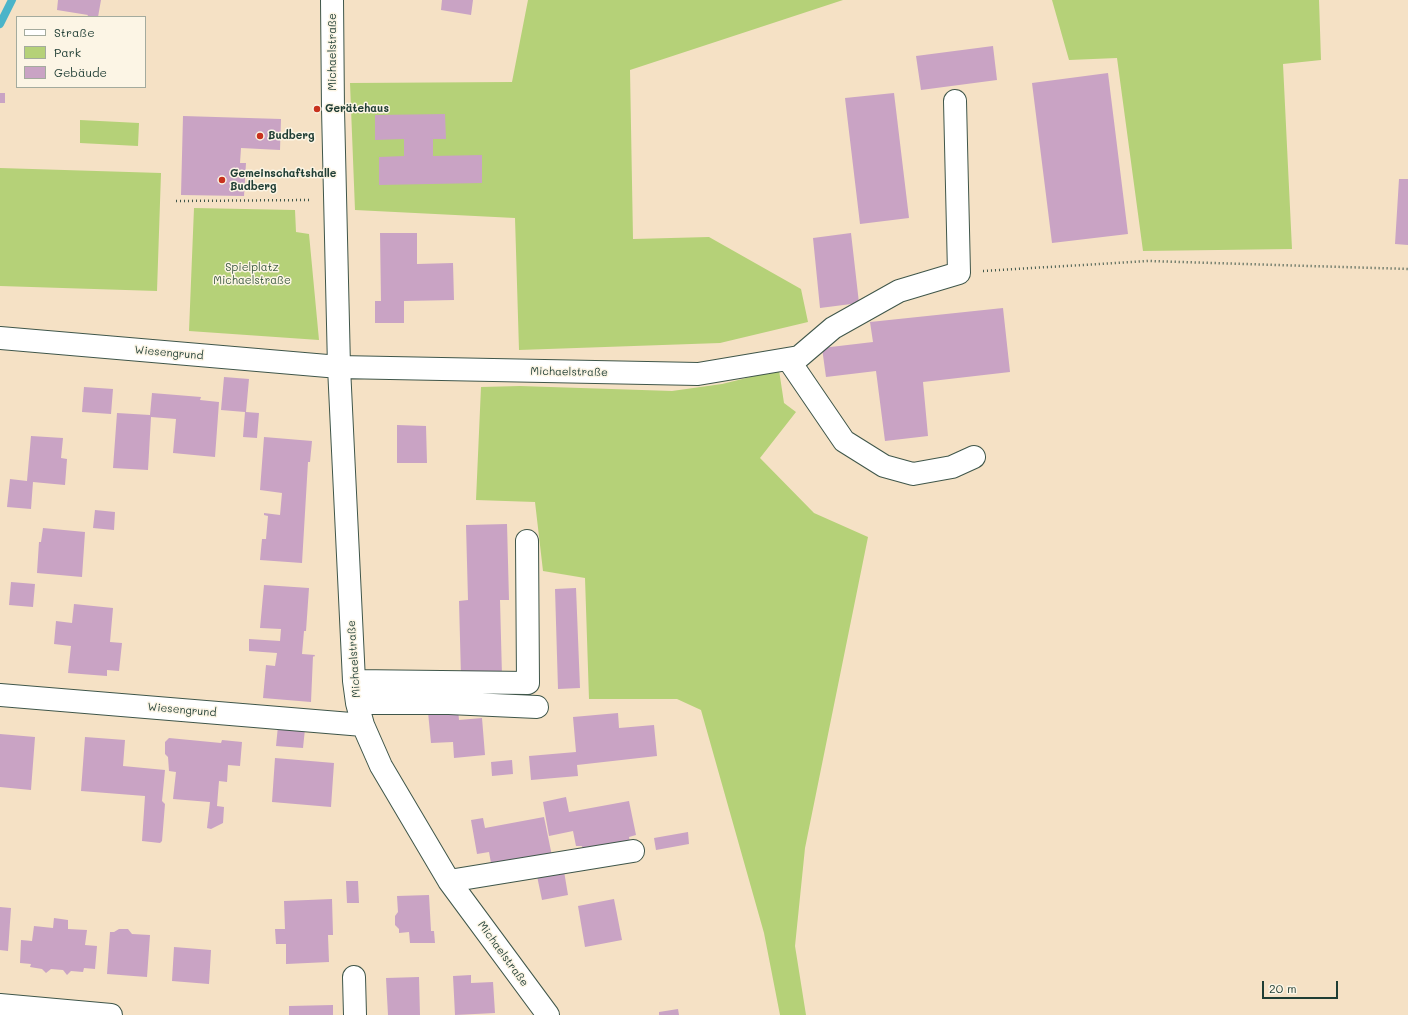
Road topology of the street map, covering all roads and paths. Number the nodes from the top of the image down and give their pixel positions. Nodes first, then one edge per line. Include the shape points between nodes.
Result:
1 (332, 0) edge
2 (956, 101) dead end
3 (335, 200) junction
4 (176, 201) dead end
5 (1408, 269) edge
6 (959, 273) junction
7 (0, 338) edge
8 (793, 358) junction
9 (339, 367) junction
10 (974, 457) dead end
11 (527, 541) dead end
12 (354, 681) junction
13 (0, 696) edge
14 (358, 703) junction
15 (537, 707) dead end
16 (363, 725) junction
17 (633, 851) dead end
18 (449, 881) junction
19 (354, 977) dead end
20 (0, 1005) edge
21 (111, 1015) edge
22 (356, 1015) edge
23 (548, 1015) edge

1 - 3 street, Michaelstraße
2 - 6 street
3 - 4 path
3 - 9 street, Michaelstraße
5 - 6 path via 1148,261
6 - 8 street via 899,291 833,328
7 - 9 street, Wiesengrund
8 - 9 street, Michaelstraße via 698,374
8 - 10 street via 844,441 884,466 913,474 952,467
9 - 12 street, Michaelstraße
11 - 12 street via 528,683
12 - 14 street, Michaelstraße
13 - 16 street, Wiesengrund
14 - 15 street via 449,703
14 - 16 street, Michaelstraße
16 - 18 street, Michaelstraße via 381,766
17 - 18 street
18 - 23 street, Michaelstraße
19 - 22 street
20 - 21 street

